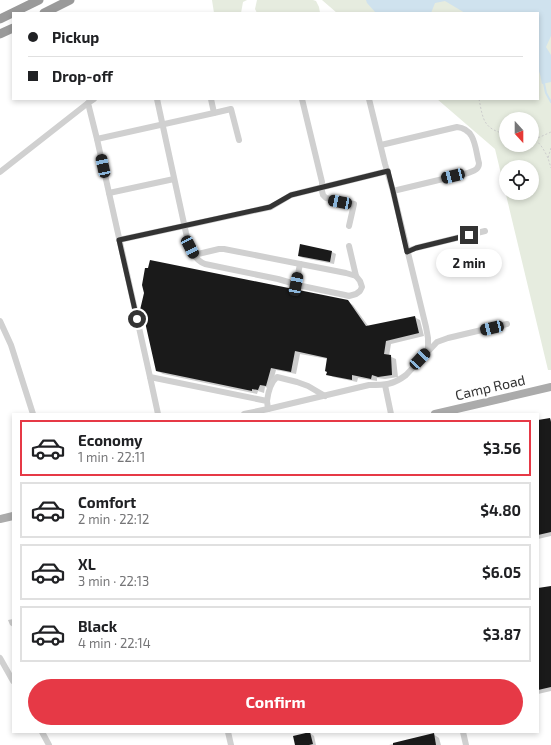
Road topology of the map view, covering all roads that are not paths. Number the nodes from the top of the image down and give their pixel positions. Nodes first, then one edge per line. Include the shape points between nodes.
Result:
1 (38, 0) edge
2 (70, 0) edge
3 (14, 12) edge
4 (46, 12) edge
5 (12, 13) edge
6 (0, 19) edge
7 (12, 28) edge
8 (0, 34) edge
9 (92, 100) edge
10 (158, 100) edge
11 (211, 100) edge
12 (302, 100) edge
13 (369, 100) edge
14 (88, 103) junction
15 (214, 113) junction
16 (162, 124) junction
17 (97, 139) junction
18 (238, 140) dead end
19 (381, 145) junction
20 (388, 171) junction
21 (0, 172) edge
22 (174, 179) junction
23 (322, 187) junction
24 (393, 191) junction
25 (109, 193) junction
26 (184, 226) junction
27 (349, 226) dead end
28 (485, 231) dead end
29 (119, 240) junction
30 (349, 246) dead end
31 (407, 252) junction
32 (194, 255) junction
33 (300, 264) junction
34 (356, 276) junction
35 (296, 284) junction
36 (0, 321) edge
37 (507, 324) dead end
38 (428, 351) junction
39 (150, 377) junction
40 (385, 385) junction
41 (551, 387) edge
42 (325, 396) junction
43 (267, 400) junction
44 (268, 409) junction
45 (33, 413) edge
46 (158, 413) edge
47 (249, 413) edge
48 (391, 413) edge
49 (439, 413) edge
50 (12, 516) edge
51 (0, 519) edge
52 (0, 658) edge
53 (12, 679) edge
54 (43, 733) edge
55 (228, 733) edge
56 (463, 733) edge
57 (49, 745) edge
58 (231, 745) edge
59 (466, 745) edge

1 - 3 highway
2 - 4 highway
5 - 6 highway
7 - 8 highway
9 - 14 street
10 - 16 street
11 - 15 street
12 - 23 street
13 - 19 street
14 - 17 street
14 - 21 street
15 - 16 street
15 - 18 street via 231,109
16 - 17 street
16 - 22 street
17 - 25 street
19 - 20 street
19 - 24 street via 457,127 469,132 473,138 479,163 477,169
20 - 23 street
20 - 24 street
22 - 25 street
22 - 26 street
23 - 26 street via 291,195 270,207
23 - 27 street via 326,198 354,204
24 - 31 street
25 - 29 street
26 - 29 street
26 - 32 street
28 - 31 street
29 - 39 street
30 - 34 street
31 - 38 street via 428,338
32 - 33 street via 224,249
32 - 35 street via 205,264
33 - 34 street
33 - 35 street
34 - 35 street via 361,289 349,296
36 - 45 street via 11,344
37 - 38 street via 448,338 437,342
38 - 40 street via 401,379
39 - 43 street
39 - 46 street
40 - 42 street via 369,385
40 - 48 street
41 - 49 main road, Camp Road
42 - 43 street via 308,386 277,377
42 - 44 street
43 - 44 street
44 - 47 street
50 - 51 main road
52 - 53 street
54 - 57 street
55 - 58 street
56 - 59 street

